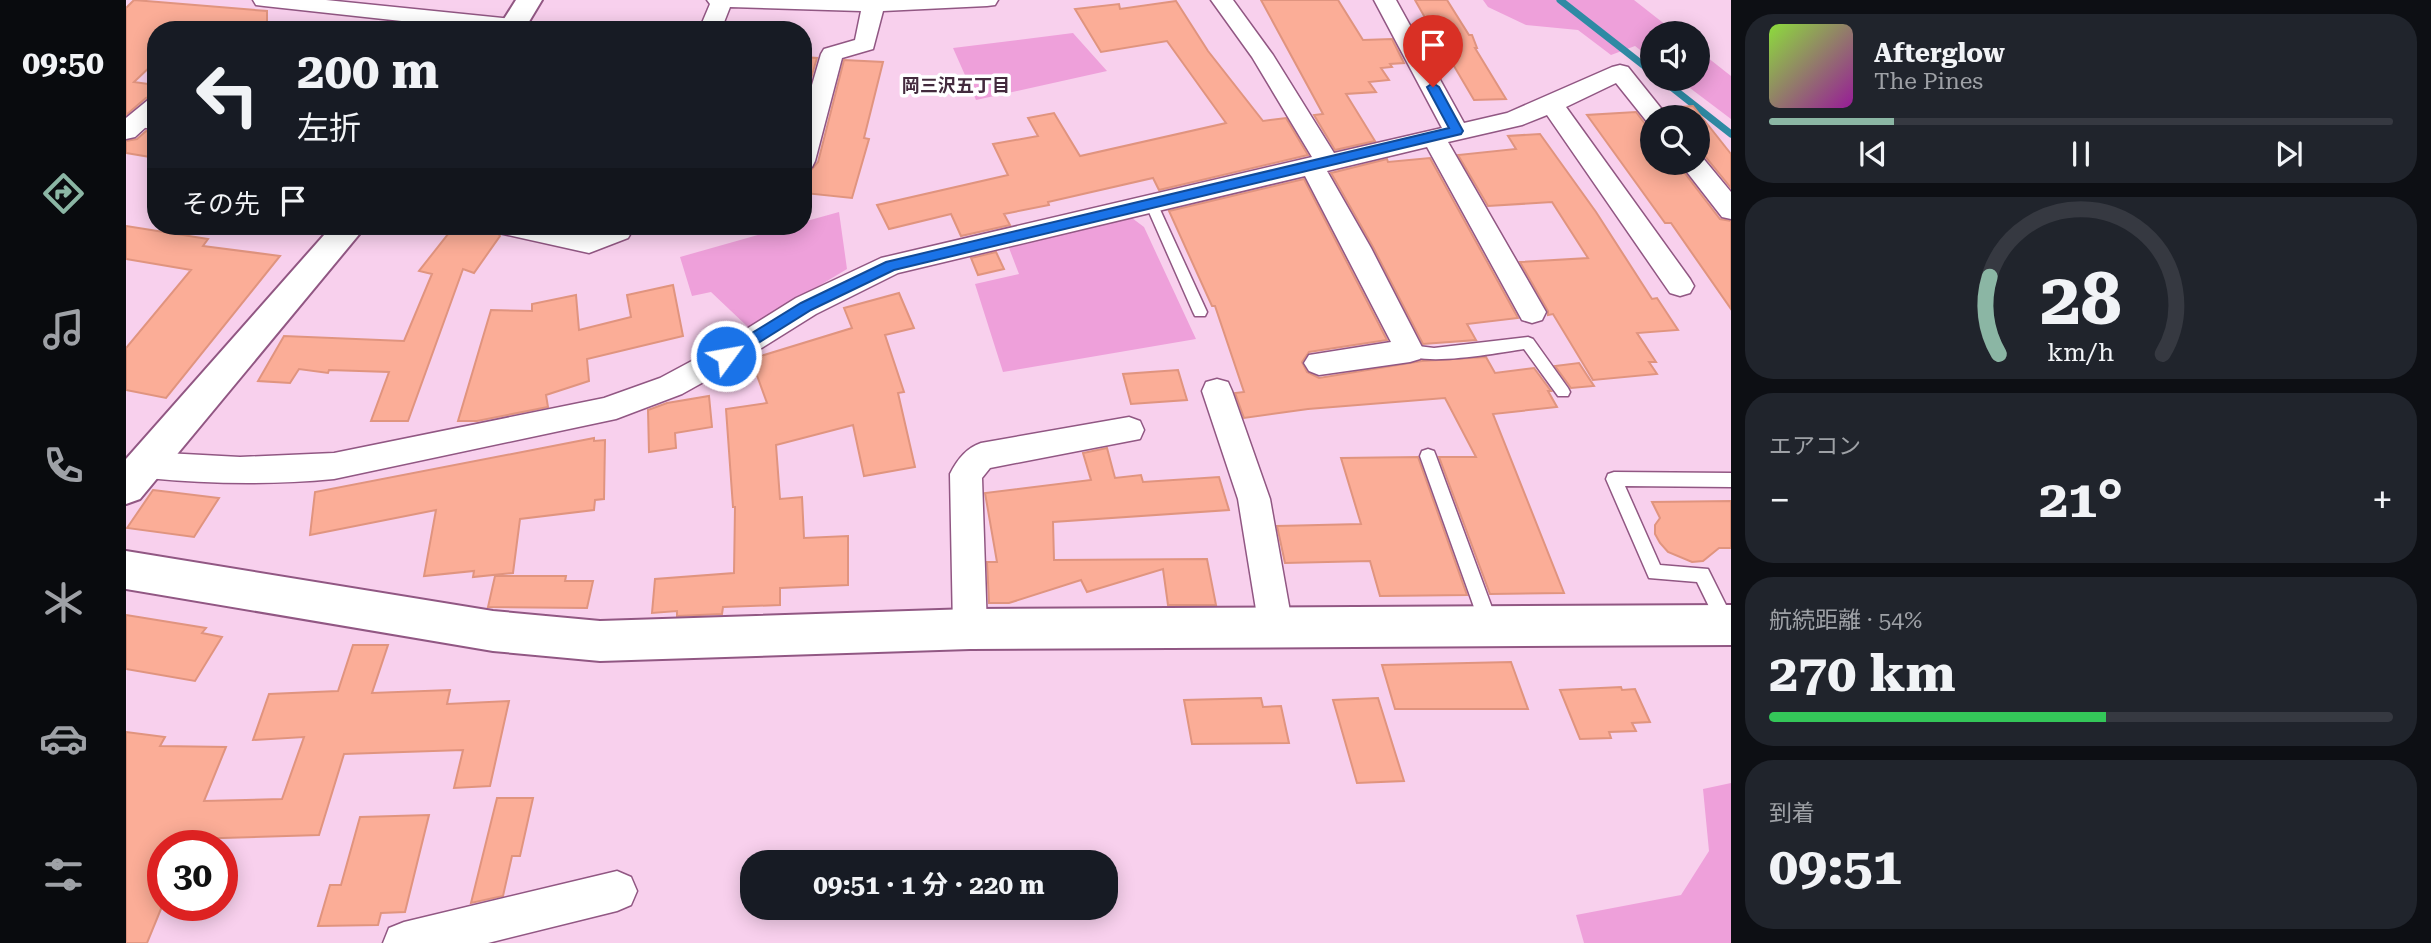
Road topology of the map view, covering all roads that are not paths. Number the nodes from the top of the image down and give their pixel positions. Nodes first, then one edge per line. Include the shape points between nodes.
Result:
1 (264, 0) edge
2 (529, 0) edge
3 (720, 0) edge
4 (987, 0) edge
5 (1222, 0) edge
6 (1385, 0) edge
7 (873, 6) junction
8 (449, 21) edge
9 (516, 21) edge
10 (713, 21) edge
11 (1552, 104) junction
12 (1646, 105) edge
13 (812, 128) edge
14 (1445, 134) junction
15 (1320, 164) junction
16 (1703, 175) edge
17 (1151, 203) junction
18 (1731, 210) edge
19 (342, 235) edge
20 (551, 235) edge
21 (611, 235) edge
22 (1680, 286) dead end
23 (1200, 312) dead end
24 (1532, 312) dead end
25 (1410, 351) junction
26 (1319, 363) dead end
27 (1217, 391) dead end
28 (1563, 392) dead end
29 (1129, 430) dead end
30 (1428, 456) dead end
31 (136, 476) edge
32 (1731, 481) edge
33 (126, 570) edge
34 (1729, 625) edge
35 (1489, 626) junction
36 (1276, 628) junction
37 (970, 629) junction
38 (617, 891) dead end
39 (404, 943) edge

1 - 8 street
2 - 9 street
3 - 7 street
3 - 10 street
4 - 7 street
5 - 15 street via 1262,55
6 - 14 street
7 - 13 street via 865,44 832,54
11 - 12 street via 1620,72
11 - 14 street via 1513,119
11 - 22 street
14 - 15 street
14 - 24 street
15 - 17 street
15 - 25 street
16 - 18 street
17 - 23 lane
17 - 31 street via 891,265 806,306 671,386 605,410 334,466
19 - 31 street
20 - 21 street via 589,243
25 - 26 street
25 - 28 lane via 1434,354 1528,343
27 - 36 street via 1254,499
29 - 37 street via 981,456 966,474
30 - 35 lane
32 - 34 lane via 1614,479 1655,573 1702,573
33 - 37 street via 493,631 600,640
34 - 35 street
35 - 36 street
36 - 37 street
38 - 39 street

